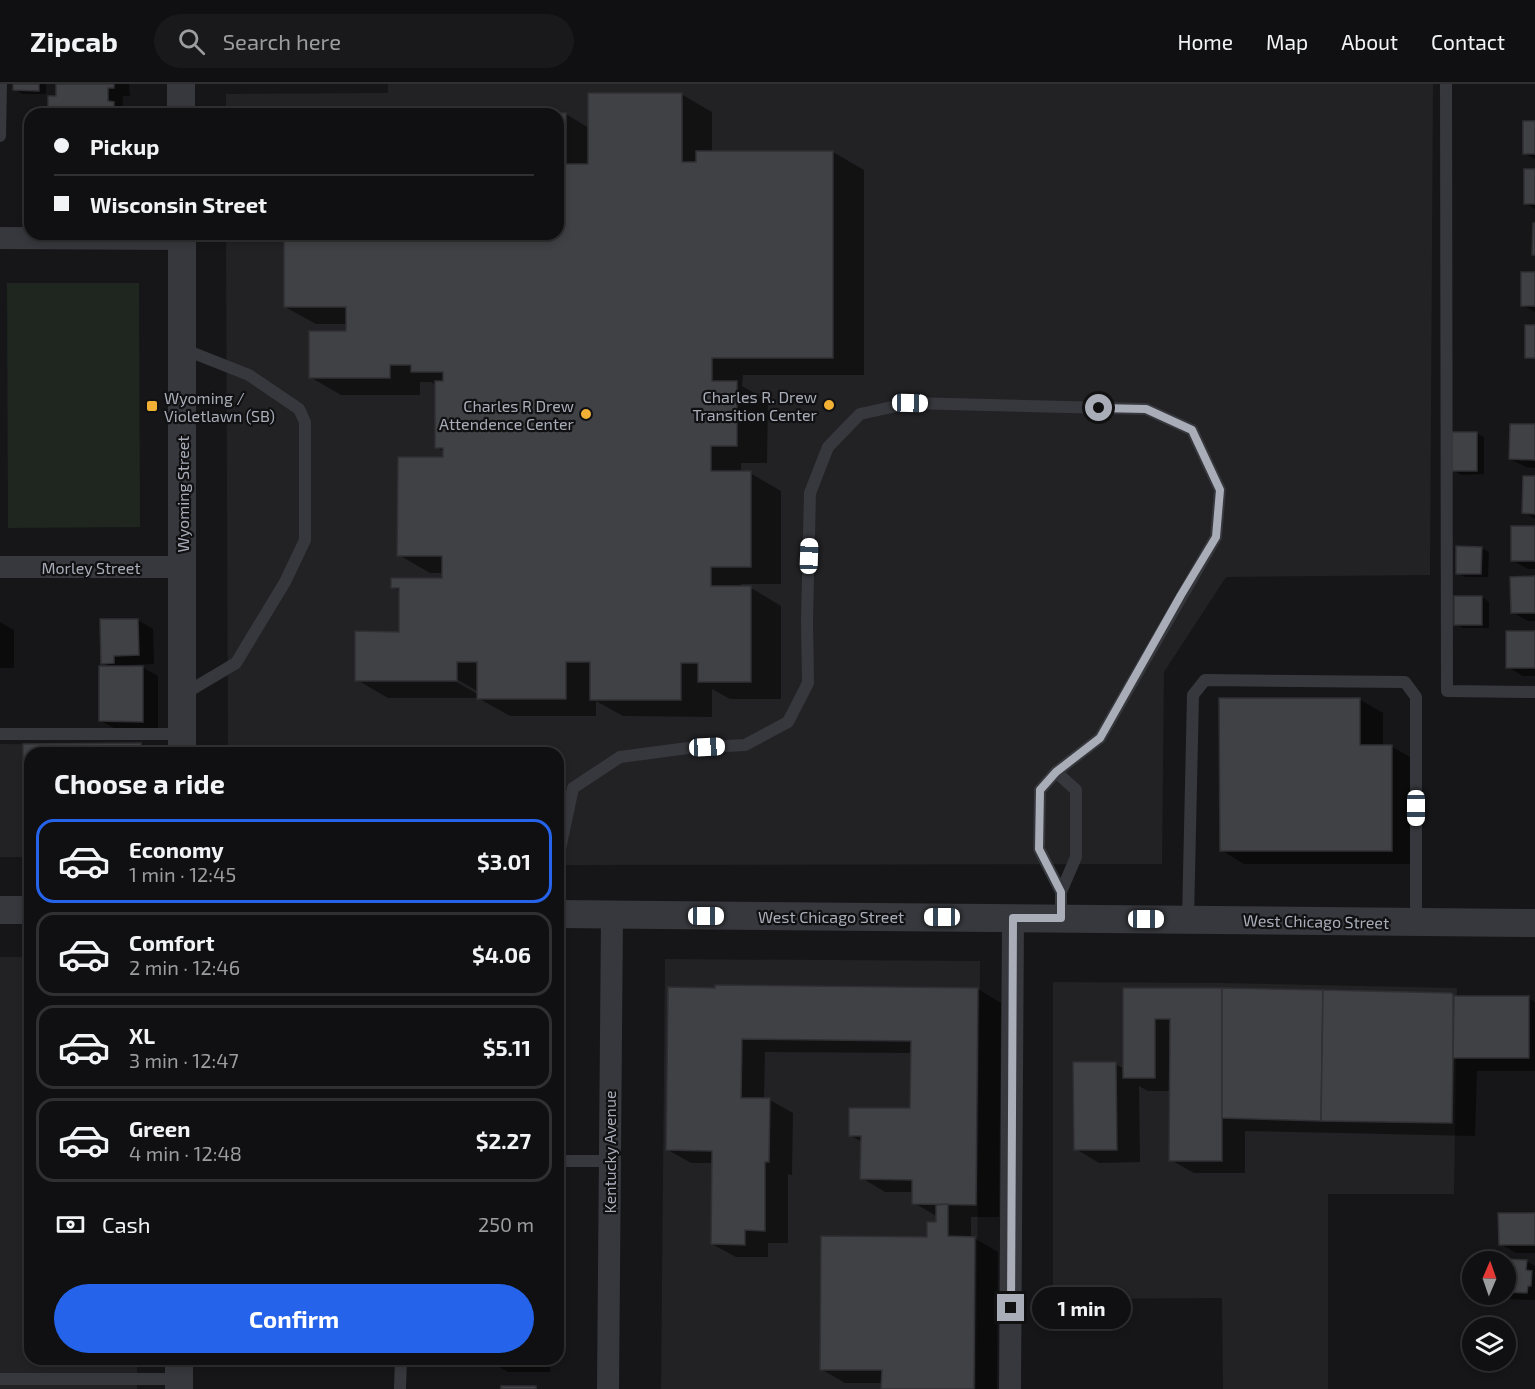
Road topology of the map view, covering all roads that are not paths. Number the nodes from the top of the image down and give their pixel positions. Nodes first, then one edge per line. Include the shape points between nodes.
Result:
1 (0, 84) edge
2 (181, 84) edge
3 (1446, 84) edge
4 (181, 108) edge
5 (0, 136) edge
6 (0, 238) edge
7 (24, 238) edge
8 (182, 240) edge
9 (182, 349) junction
10 (0, 567) edge
11 (183, 567) junction
12 (1535, 692) edge
13 (183, 694) junction
14 (0, 734) edge
15 (182, 743) edge
16 (1056, 772) junction
17 (564, 830) edge
18 (1061, 905) junction
19 (0, 910) edge
20 (24, 910) edge
21 (564, 914) edge
22 (612, 915) junction
23 (1013, 918) junction
24 (1188, 919) junction
25 (1416, 922) junction
26 (1535, 923) edge
27 (564, 1161) edge
28 (609, 1161) junction
29 (400, 1365) edge
30 (179, 1376) edge
31 (0, 1379) edge
32 (400, 1389) edge
33 (608, 1389) edge
34 (1010, 1389) edge

1 - 5 lane
2 - 4 street
3 - 12 lane via 1447,691
6 - 7 street
8 - 9 street, Wyoming Street
9 - 11 street, Wyoming Street
9 - 13 lane via 249,375 299,409 305,422 305,540 285,582 236,663
10 - 11 street, Morley Street
11 - 13 street, Wyoming Street
13 - 15 street, Wyoming Street
14 - 15 lane
16 - 17 lane via 1100,738 1216,537 1220,490 1192,430 1146,409 910,403 860,414 828,447 810,493 808,682 788,722 745,745 620,757 573,788
16 - 18 lane via 1040,790 1039,849
16 - 18 lane via 1076,790 1076,857
18 - 23 street, West Chicago Street
18 - 24 street, West Chicago Street
19 - 20 street
21 - 22 street, West Chicago Street
22 - 23 street, West Chicago Street
22 - 28 street, Kentucky Avenue
23 - 34 street
24 - 25 street, West Chicago Street
24 - 25 lane via 1193,694 1205,680 1405,682 1416,697
25 - 26 street, West Chicago Street
27 - 28 lane
28 - 33 street, Kentucky Avenue
29 - 32 lane
30 - 31 lane

